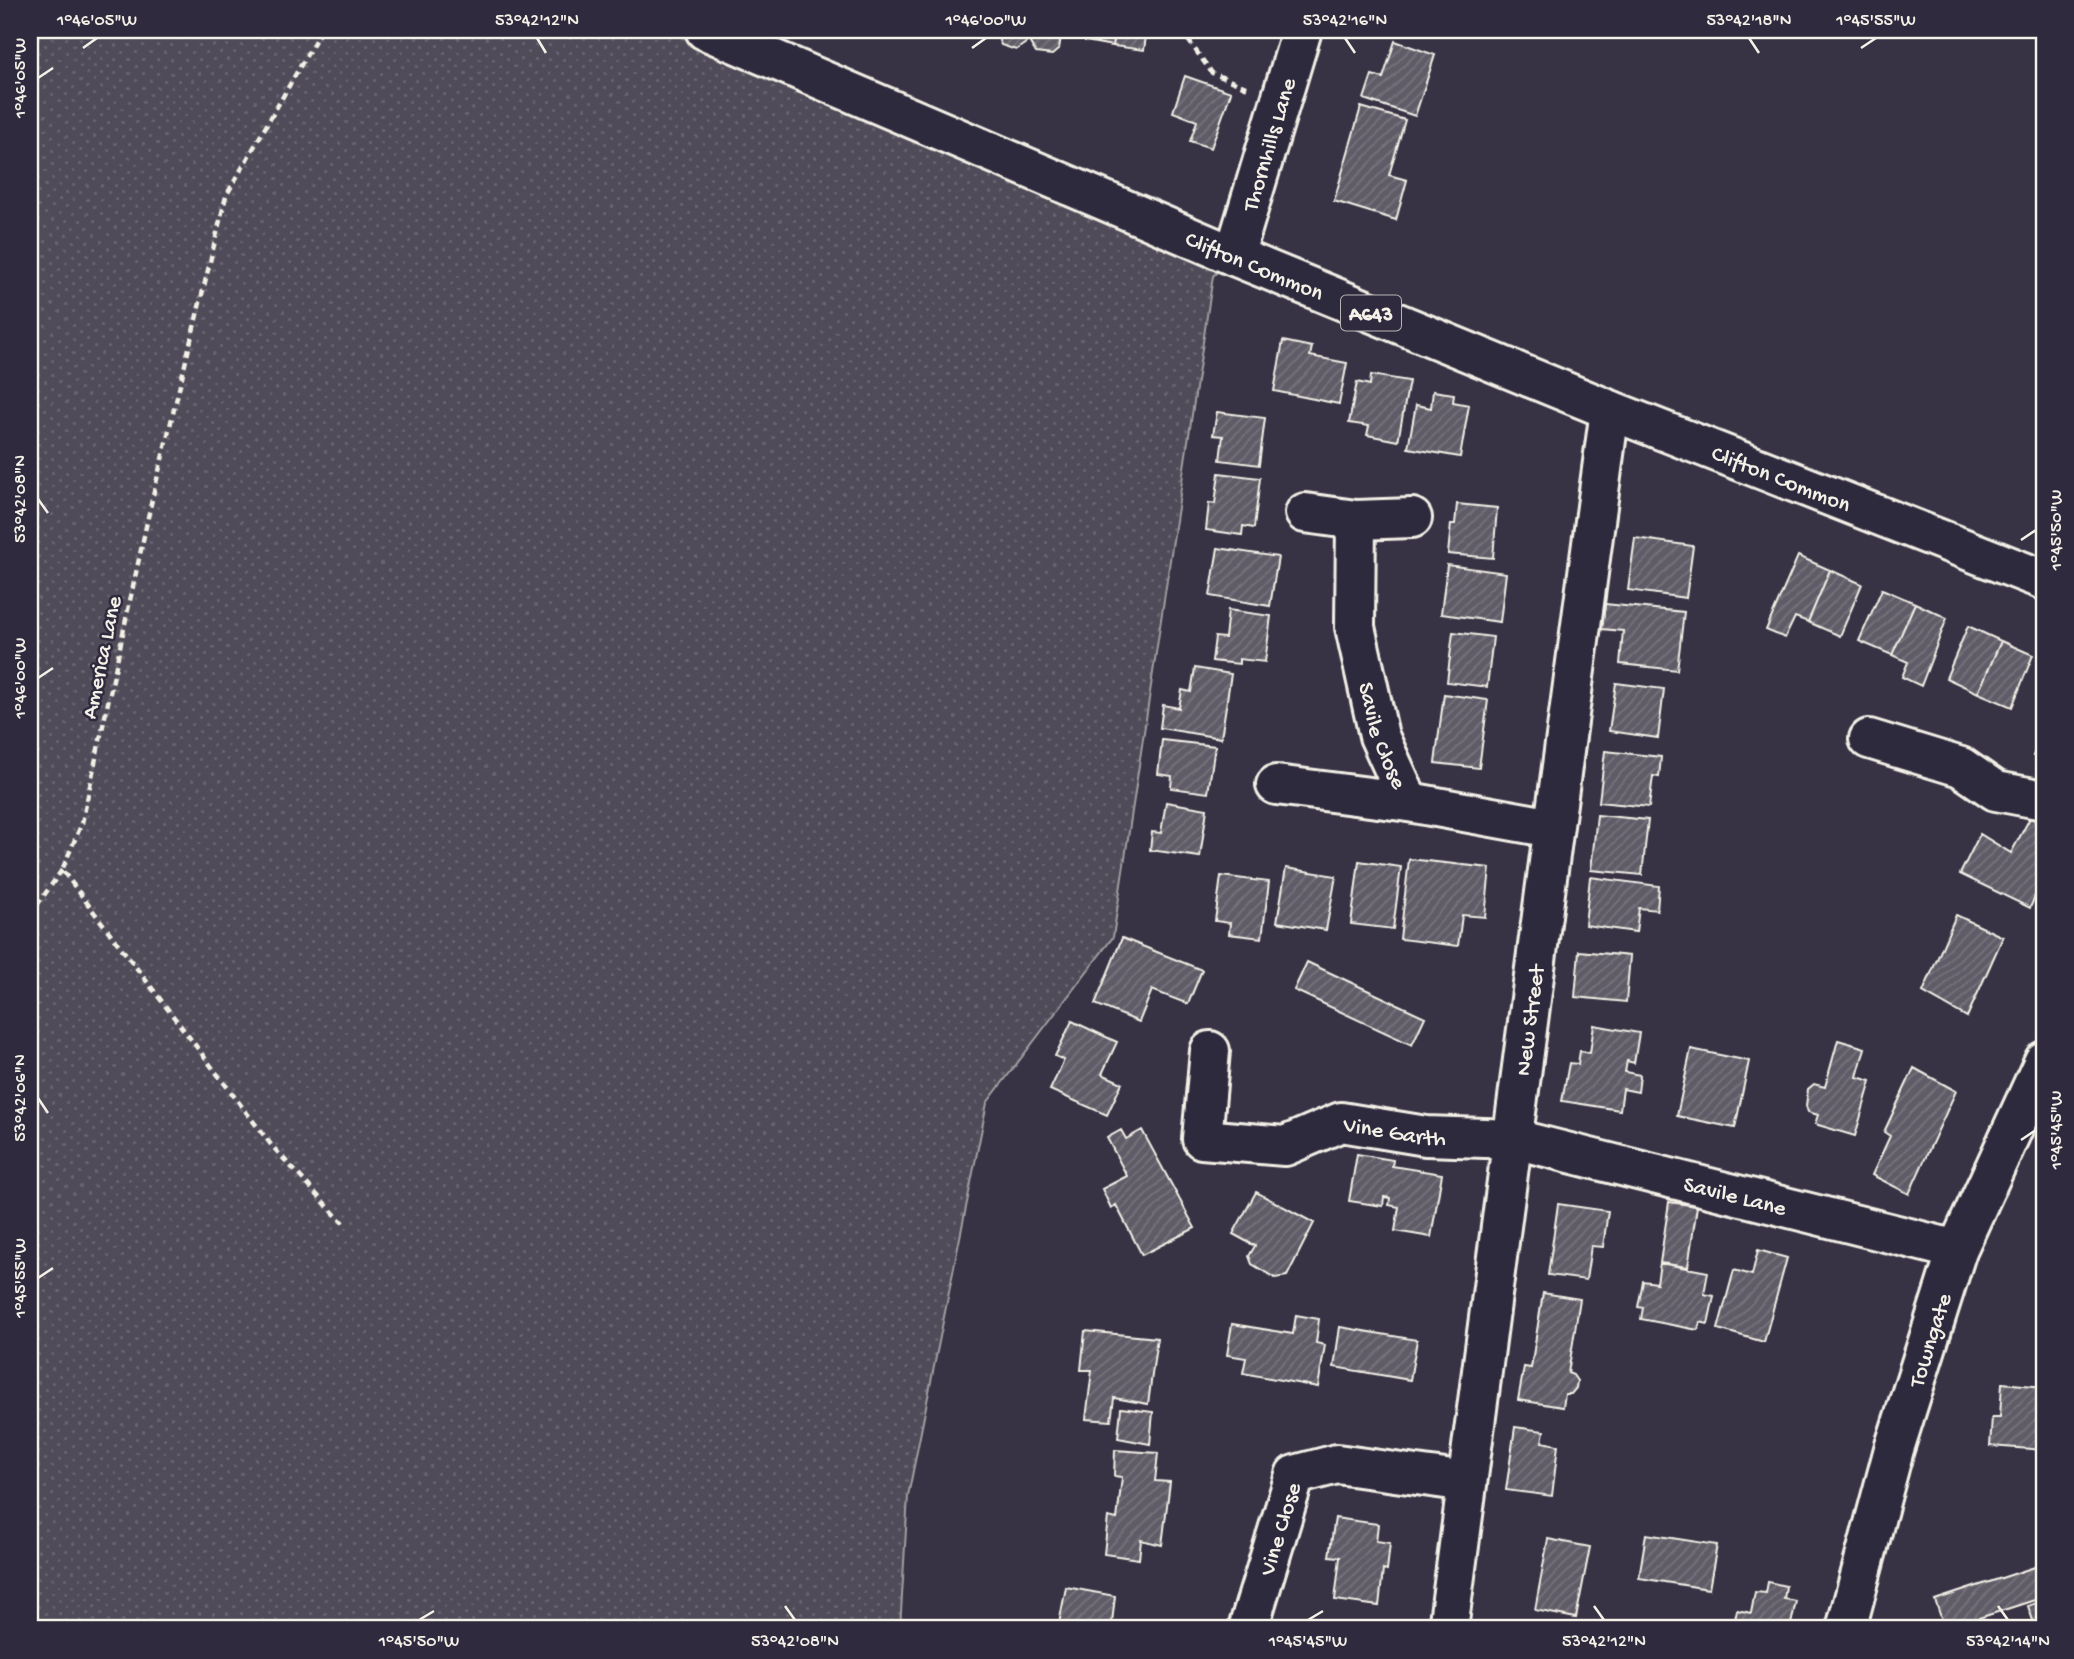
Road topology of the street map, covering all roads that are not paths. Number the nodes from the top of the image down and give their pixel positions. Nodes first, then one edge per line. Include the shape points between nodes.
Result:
1 (705, 30) edge
2 (1302, 30) edge
3 (1234, 256) junction
4 (1610, 410) junction
5 (1305, 513) dead end
6 (1412, 518) dead end
7 (1356, 520) junction
8 (2044, 580) edge
9 (1869, 739) dead end
10 (1276, 785) dead end
11 (2044, 800) edge
12 (1409, 802) junction
13 (1553, 828) junction
14 (1210, 1051) dead end
15 (2044, 1061) edge
16 (1514, 1139) junction
17 (1957, 1250) junction
18 (1467, 1482) junction
19 (1248, 1629) edge
20 (1448, 1629) edge
21 (1846, 1629) edge

1 - 3 street, Clifton Common / A643
2 - 3 street, Thornhills Lane
3 - 4 street, Clifton Common / A643
4 - 8 street, Clifton Common / A643
4 - 13 street, New Street
5 - 7 street
6 - 7 street
7 - 12 street, Savile Close via 1355,627 1378,736
9 - 11 street via 1961,767 1996,791
10 - 12 street
12 - 13 street, Savile Close
13 - 16 street, New Street
14 - 16 street, Vine Garth via 1202,1139 1285,1146 1341,1122 1426,1136
15 - 17 street, Towngate
16 - 17 street, Savile Lane
16 - 18 street, New Street
17 - 21 street, Towngate via 1894,1448
18 - 19 street, Vine Close via 1337,1464 1295,1475
18 - 20 street, New Street

